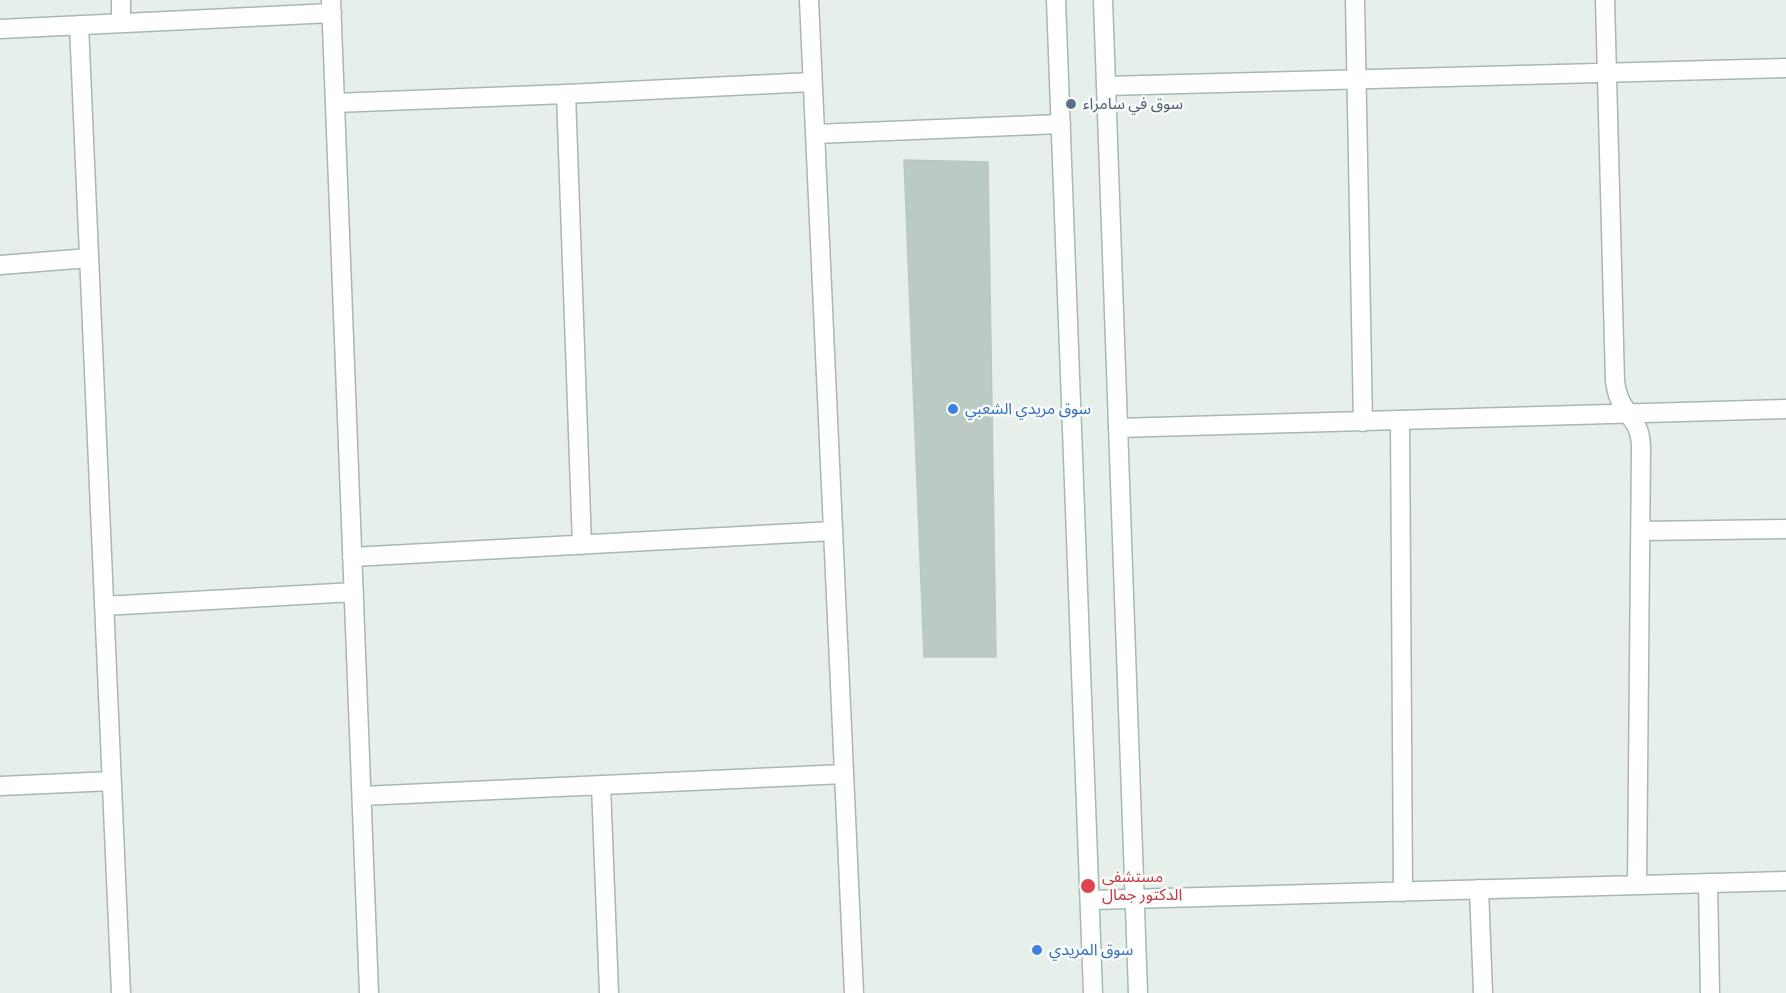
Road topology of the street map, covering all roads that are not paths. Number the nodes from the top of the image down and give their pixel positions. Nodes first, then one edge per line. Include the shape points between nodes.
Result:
1 (121, 0) edge
2 (809, 0) edge
3 (1056, 0) edge
4 (1103, 0) edge
5 (1354, 0) edge
6 (1605, 0) edge
7 (332, 7) edge
8 (121, 23) junction
9 (79, 25) junction
10 (0, 29) edge
11 (1786, 68) edge
12 (1607, 73) junction
13 (1356, 79) junction
14 (812, 82) junction
15 (1106, 86) junction
16 (566, 94) junction
17 (335, 103) junction
18 (1061, 124) junction
19 (815, 134) junction
20 (89, 258) junction
21 (0, 265) edge
22 (1786, 409) edge
23 (1628, 413) junction
24 (1400, 421) junction
25 (1364, 422) junction
26 (1118, 428) junction
27 (1786, 529) edge
28 (832, 531) junction
29 (1641, 531) junction
30 (582, 545) junction
31 (352, 557) junction
32 (354, 592) junction
33 (104, 606) junction
34 (844, 774) junction
35 (112, 781) junction
36 (601, 784) junction
37 (0, 786) edge
38 (362, 796) junction
39 (1786, 881) edge
40 (1708, 883) junction
41 (1637, 885) junction
42 (1479, 889) junction
43 (1403, 892) junction
44 (1134, 899) junction
45 (1090, 900) junction
46 (122, 993) edge
47 (369, 993) edge
48 (609, 993) edge
49 (854, 993) edge
50 (1093, 993) edge
51 (1138, 993) edge
52 (1483, 993) edge
53 (1710, 993) edge

1 - 8 street
2 - 14 street
3 - 18 street
4 - 15 street
5 - 13 street
6 - 12 street
7 - 8 street
7 - 17 street
8 - 9 street
9 - 10 street
9 - 20 street
11 - 12 street
12 - 13 street
12 - 23 street via 1615,381
13 - 15 street
13 - 25 street
14 - 16 street
14 - 19 street
15 - 26 street
16 - 17 street
16 - 30 street
17 - 31 street
18 - 19 street
18 - 45 street
19 - 28 street
20 - 21 street
20 - 33 street
22 - 23 street
23 - 24 street
23 - 29 street via 1640,434
24 - 25 street
24 - 43 street
25 - 26 street
26 - 44 street
27 - 29 street
28 - 30 street
28 - 34 street
29 - 41 street
30 - 31 street
31 - 32 street
32 - 33 street
32 - 38 street
33 - 35 street
34 - 36 street
34 - 49 street
35 - 37 street
35 - 46 street
36 - 38 street
36 - 48 street
38 - 47 street
39 - 40 street
40 - 41 street
40 - 53 street
41 - 42 street
42 - 43 street
42 - 52 street
43 - 44 street
44 - 45 street
44 - 51 street
45 - 50 street

